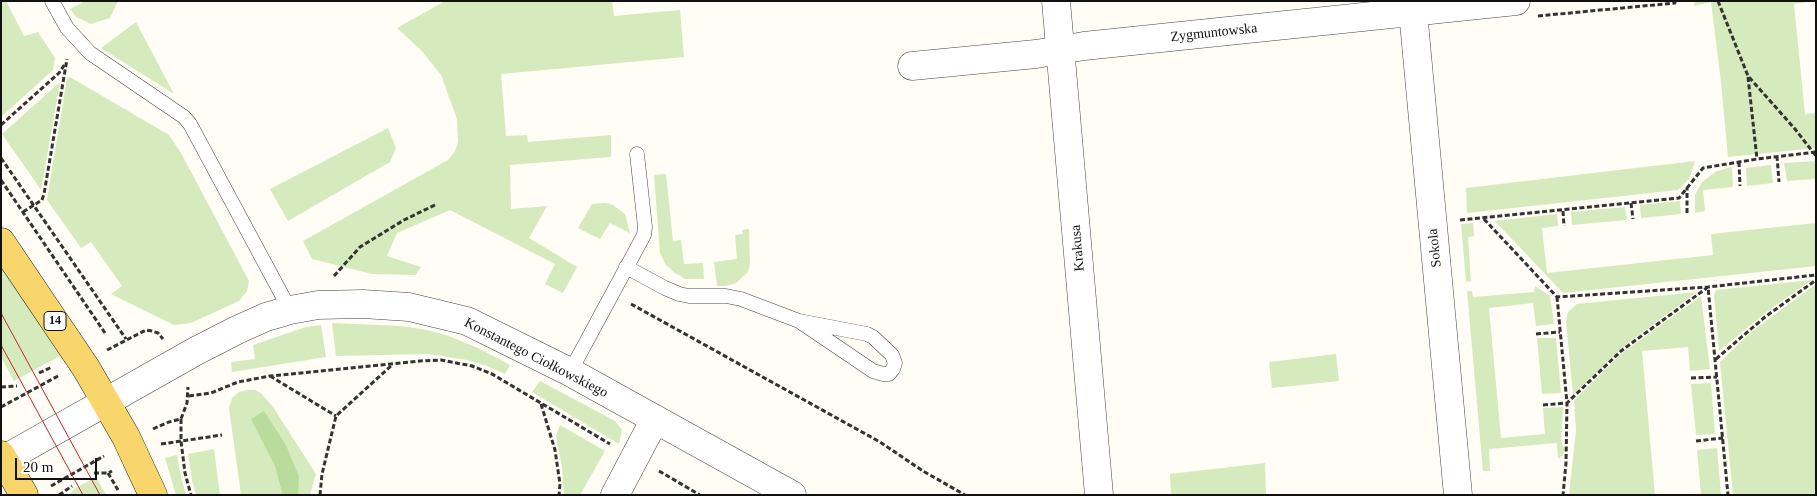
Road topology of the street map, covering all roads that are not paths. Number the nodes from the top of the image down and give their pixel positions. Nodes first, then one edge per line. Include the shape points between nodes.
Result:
1 (52, 1) edge
2 (1056, 1) edge
3 (1412, 7) edge
4 (1524, 9) edge
5 (1060, 49) junction
6 (912, 66) dead end
7 (638, 154) dead end
8 (1, 242) edge
9 (626, 267) junction
10 (290, 310) junction
11 (799, 321) junction
12 (570, 372) junction
13 (106, 402) junction
14 (655, 419) junction
15 (2, 458) edge
16 (760, 487) edge
17 (34, 492) edge
18 (153, 495) edge
19 (616, 495) edge
20 (792, 495) edge
21 (1099, 495) edge
22 (1458, 495) edge

1 - 10 lane via 67,28 90,53 190,124
2 - 5 street, Krakusa
3 - 4 street, Zygmuntowska
3 - 5 street, Zygmuntowska
3 - 22 street, Sokola
5 - 6 street, Zygmuntowska
5 - 21 street, Krakusa
7 - 9 lane via 645,227 644,235
8 - 13 main road, 14
9 - 11 lane via 678,294 741,298
9 - 12 lane
10 - 12 street, Konstantego Ciołkowskiego via 318,305 410,307 467,322
10 - 13 street, Konstantego Ciołkowskiego via 237,330
11 - 11 lane via 873,337 892,355 893,369 889,374 873,371
12 - 14 street, Konstantego Ciołkowskiego
13 - 15 street, Konstantego Ciołkowskiego
13 - 18 main road, 14
14 - 16 street, Konstantego Ciołkowskiego
14 - 19 street
15 - 17 main road
16 - 20 street, Konstantego Ciołkowskiego

